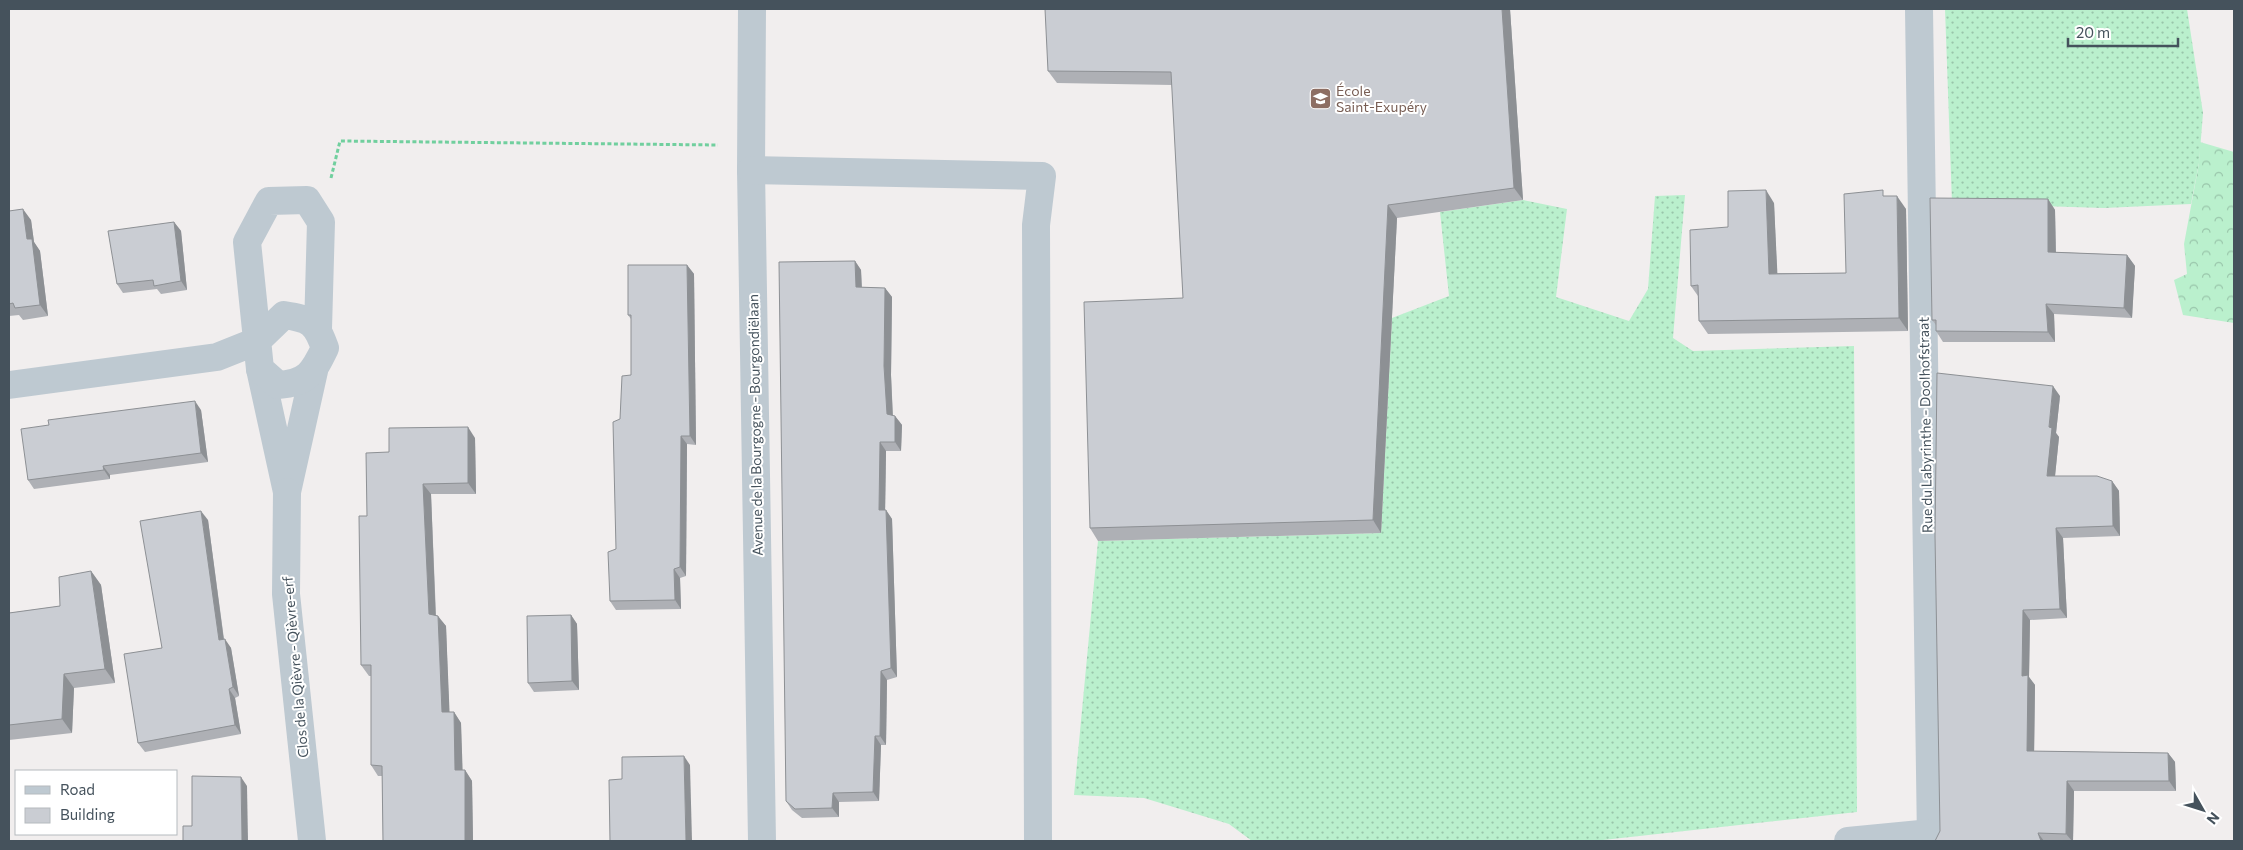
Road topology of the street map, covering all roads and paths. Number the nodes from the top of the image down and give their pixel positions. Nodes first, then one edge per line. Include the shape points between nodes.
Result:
1 (752, 9) edge
2 (1919, 9) edge
3 (751, 170) junction
4 (321, 222) junction
5 (318, 329) junction
6 (257, 341) junction
7 (260, 369) junction
8 (314, 371) junction
9 (9, 385) edge
10 (287, 492) junction
11 (1931, 837) edge
12 (312, 841) edge
13 (762, 841) edge
14 (1038, 841) edge
15 (1848, 841) edge

1 - 3 street, Avenue de la Bourgogne - Bourgondiëlaan
2 - 11 street, Rue du Labyrinthe - Doolhofstraat
3 - 4 path via 722,146 340,141
3 - 13 street, Avenue de la Bourgogne - Bourgondiëlaan
3 - 14 street via 1042,176 1036,225
4 - 5 street, Clos de la Qièvre - Qièvre-erf
4 - 6 street, Clos de la Qièvre - Qièvre-erf via 307,200 269,201 247,242
5 - 6 street via 302,318 284,315
5 - 8 street, Clos de la Qièvre - Qièvre-erf via 325,348
6 - 7 street, Clos de la Qièvre - Qièvre-erf
6 - 9 street via 217,357
7 - 8 street via 278,385 297,384
7 - 10 street, Clos de la Qièvre - Qièvre-erf
8 - 10 street, Clos de la Qièvre - Qièvre-erf
10 - 12 street, Clos de la Qièvre - Qièvre-erf via 286,594
11 - 15 street

